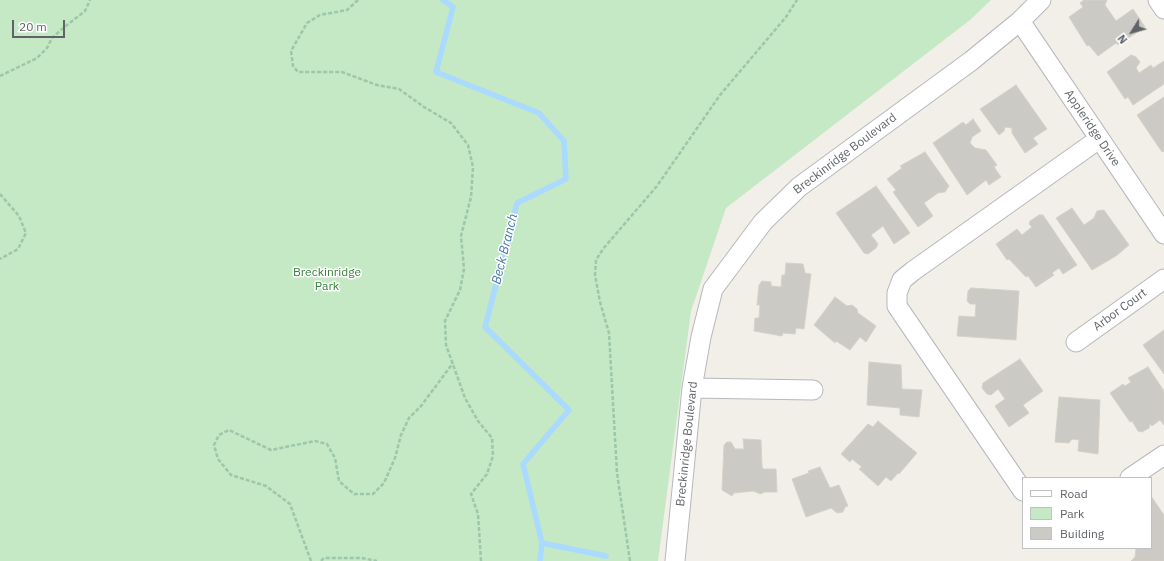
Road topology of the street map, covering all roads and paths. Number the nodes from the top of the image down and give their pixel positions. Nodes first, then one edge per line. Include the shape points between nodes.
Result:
1 (90, 0) edge
2 (358, 0) edge
3 (797, 0) edge
4 (1040, 0) edge
5 (1158, 0) edge
6 (1164, 9) edge
7 (1020, 21) junction
8 (0, 76) edge
9 (1099, 139) junction
10 (0, 194) edge
11 (1164, 234) edge
12 (0, 259) edge
13 (1164, 279) edge
14 (1076, 342) dead end
15 (453, 363) junction
16 (692, 388) junction
17 (813, 390) dead end
18 (1164, 455) edge
19 (1131, 477) edge
20 (1022, 490) edge
21 (311, 561) edge
22 (321, 561) edge
23 (377, 561) edge
24 (481, 561) edge
25 (630, 561) edge
26 (675, 561) edge

1 - 8 path via 85,11 62,29 37,58
2 - 15 path via 347,10 320,15 308,23 291,51 293,66 298,72 342,72 377,85 399,89 451,123 468,145 474,167 471,197 462,236 464,269 460,290 445,321 446,345
3 - 25 path via 786,17 720,95 657,186 596,260 600,302 609,333 617,473
4 - 7 street, Breckinridge Boulevard
5 - 6 street
7 - 9 street, Appleridge Drive
7 - 16 street, Breckinridge Boulevard via 929,92 799,187 763,222 713,289
9 - 11 street, Appleridge Drive
9 - 20 street via 913,271 902,280 897,292 897,306
10 - 12 path via 19,216 26,234 18,249
13 - 14 street, Arbor Court
15 - 21 path via 409,418 384,483 373,494 354,494 339,481 335,458 327,444 315,441 271,450 229,430 219,435 214,445 218,459 231,475 266,486 290,504
15 - 24 path via 465,398 478,421 492,438 492,456 487,474 472,494 478,514
16 - 17 street
16 - 26 street, Breckinridge Boulevard
18 - 19 street
22 - 23 path via 324,558 362,558

